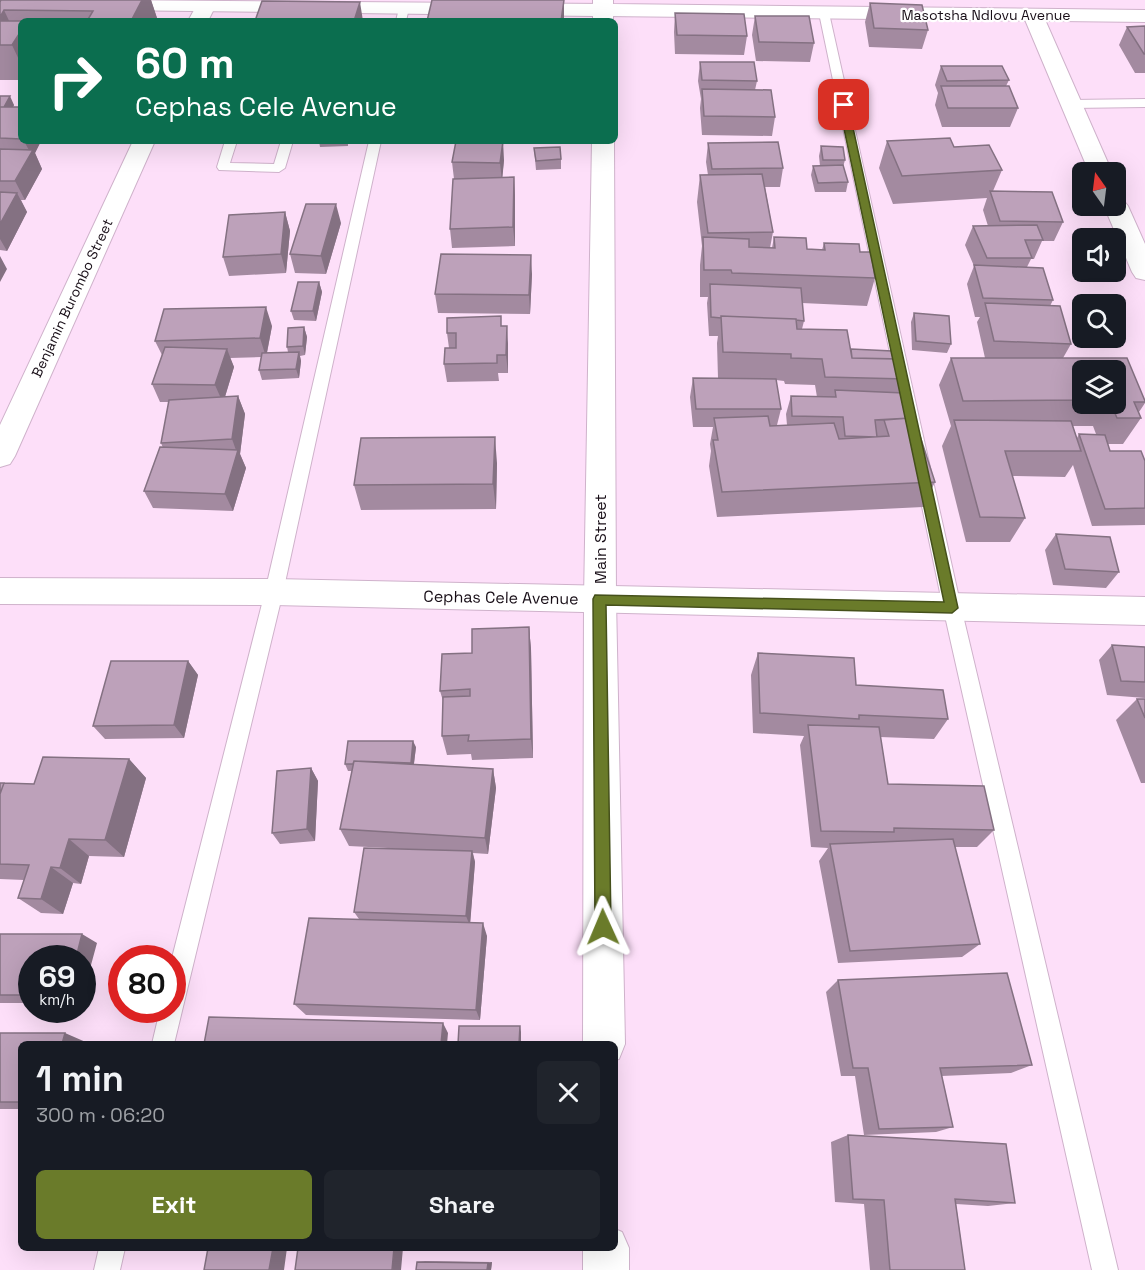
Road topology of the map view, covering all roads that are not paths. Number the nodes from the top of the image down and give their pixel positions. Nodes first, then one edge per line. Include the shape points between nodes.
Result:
1 (90, 4) edge
2 (603, 10) edge
3 (202, 13) edge
4 (824, 13) junction
5 (403, 14) edge
6 (1033, 15) junction
7 (1145, 16) edge
8 (1145, 103) edge
9 (1071, 104) junction
10 (143, 144) edge
11 (230, 144) edge
12 (286, 144) edge
13 (374, 144) edge
14 (603, 144) edge
15 (1097, 162) edge
16 (1120, 216) edge
17 (1145, 272) edge
18 (0, 456) edge
19 (0, 591) edge
20 (274, 592) junction
21 (600, 599) junction
22 (952, 608) junction
23 (1145, 611) edge
24 (186, 947) edge
25 (168, 1023) edge
26 (164, 1041) edge
27 (604, 1041) edge
28 (111, 1251) edge
29 (606, 1251) edge
30 (107, 1270) edge
31 (606, 1270) edge
32 (1105, 1270) edge

1 - 3 main road, Masotsha Ndlovu Avenue
2 - 4 main road, Masotsha Ndlovu Avenue
2 - 5 main road, Masotsha Ndlovu Avenue
3 - 5 main road, Masotsha Ndlovu Avenue
4 - 6 main road, Masotsha Ndlovu Avenue
4 - 22 lane
6 - 7 main road, Masotsha Ndlovu Avenue
6 - 9 main road
8 - 9 lane
9 - 15 main road
10 - 18 main road, Benjamin Burombo Street
11 - 12 lane via 223,167 279,168
13 - 20 lane
14 - 21 main road, Main Street
16 - 17 main road
19 - 20 main road, Cephas Cele Avenue
20 - 21 main road, Cephas Cele Avenue
20 - 24 lane
21 - 22 main road, Cephas Cele Avenue
21 - 27 main road, Main Street
22 - 23 main road, Cephas Cele Avenue
22 - 32 lane
25 - 26 lane
28 - 30 lane
29 - 31 main road

